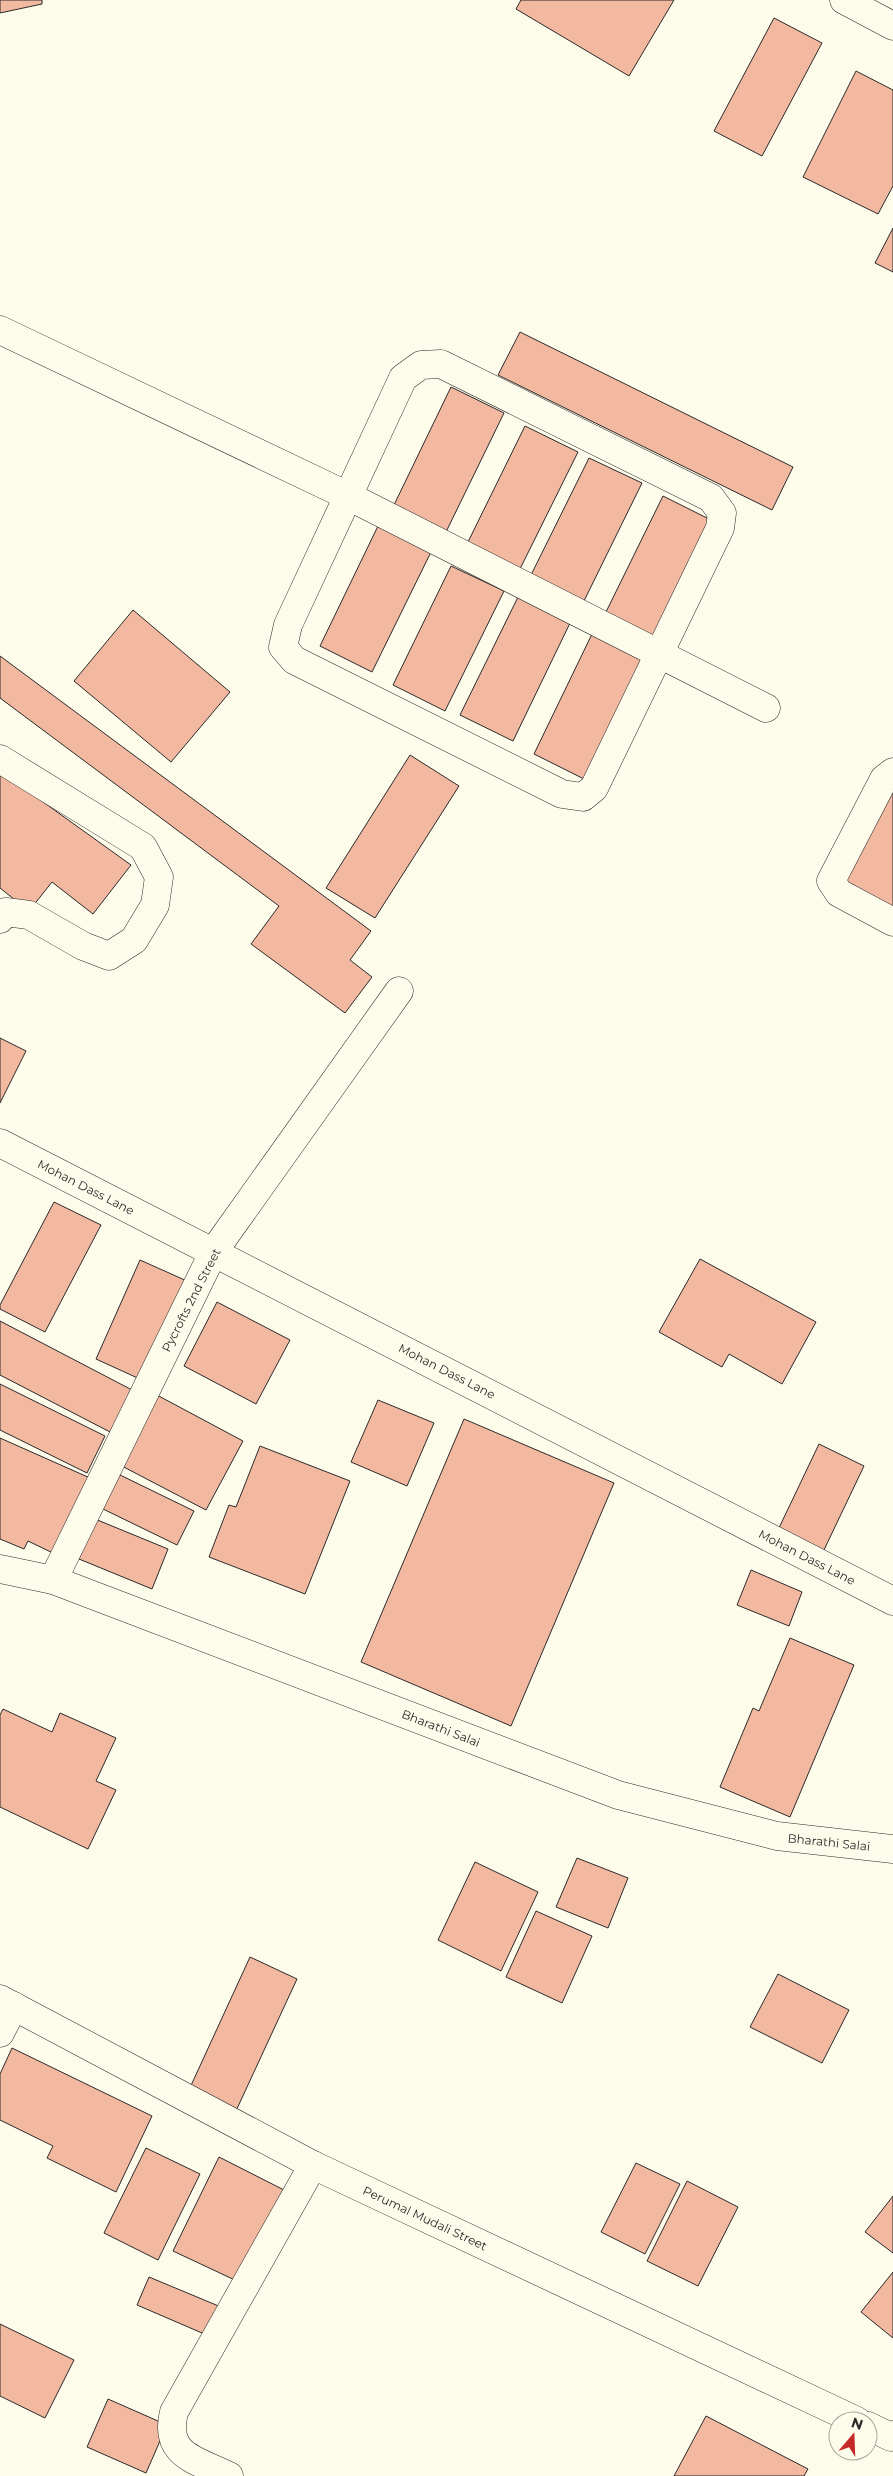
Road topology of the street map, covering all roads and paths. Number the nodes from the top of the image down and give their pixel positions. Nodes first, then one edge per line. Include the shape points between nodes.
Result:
1 (844, 0) edge
2 (893, 26) edge
3 (0, 330) edge
4 (346, 495) junction
5 (660, 654) junction
6 (766, 708) dead end
7 (0, 759) edge
8 (893, 772) edge
9 (0, 919) edge
10 (893, 922) edge
11 (399, 991) dead end
12 (0, 1143) edge
13 (214, 1251) junction
14 (0, 1569) edge
15 (53, 1580) junction
16 (893, 1601) edge
17 (893, 1849) edge
18 (7, 2003) edge
19 (0, 2033) edge
20 (313, 2165) junction
21 (836, 2411) edge
22 (229, 2476) edge

1 - 2 street
3 - 4 street
4 - 5 street
4 - 5 street via 403,378 421,365 441,364 711,498 722,513 720,528
4 - 5 street via 288,625 283,647 294,660 562,794 583,797 594,788
5 - 6 street
7 - 9 street via 143,847 159,878 155,905 134,940 109,956 83,946 29,915 6,912
8 - 10 street via 884,779 831,881 839,893
11 - 13 street, Pycrofts 2nd Street
12 - 13 street, Mohan Dass Lane
13 - 15 street, Pycrofts 2nd Street
13 - 16 street, Mohan Dass Lane
14 - 15 street, Bharathi Salai
15 - 17 street, Bharathi Salai via 618,1796 777,1836
18 - 19 street
18 - 20 street, Perumal Mudali Street
20 - 21 street, Perumal Mudali Street
20 - 22 street via 174,2412 170,2427 176,2447

